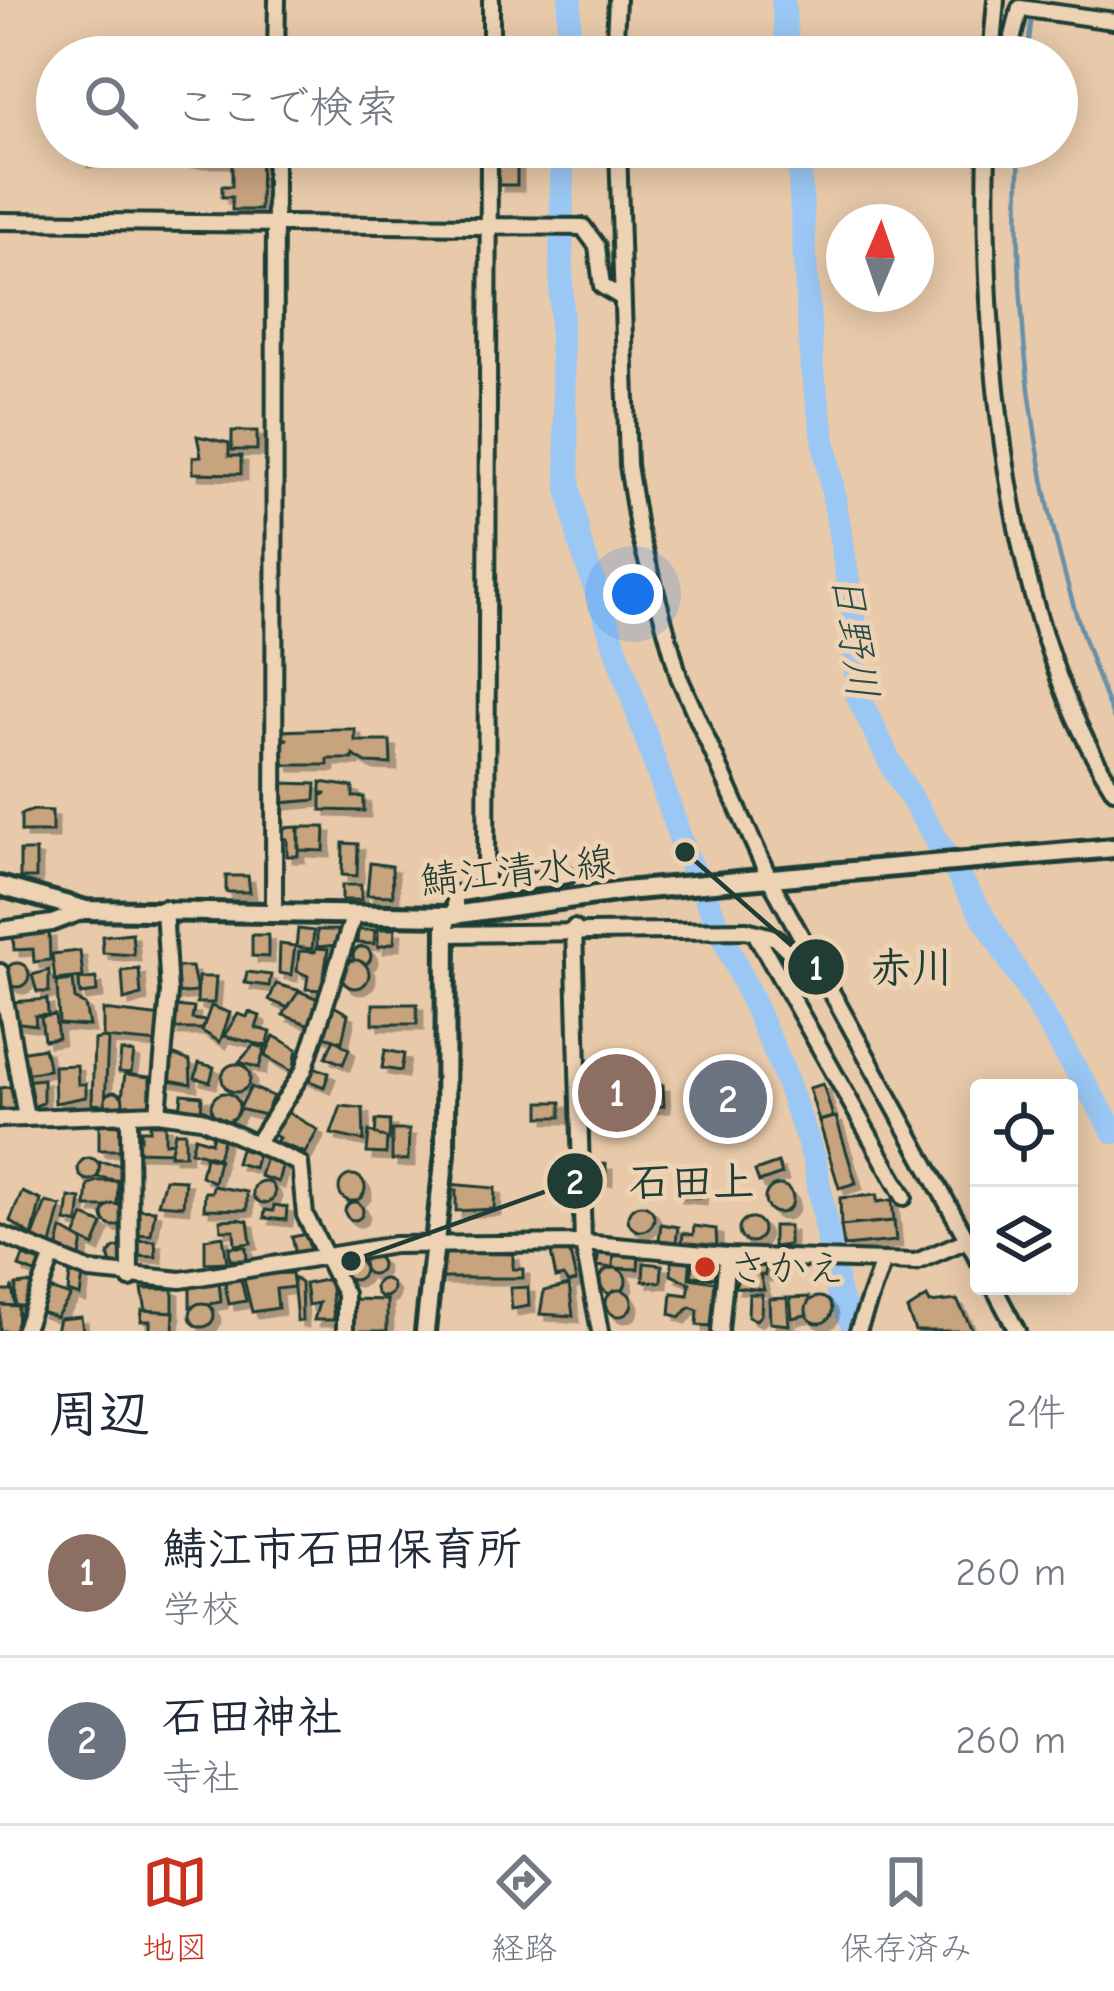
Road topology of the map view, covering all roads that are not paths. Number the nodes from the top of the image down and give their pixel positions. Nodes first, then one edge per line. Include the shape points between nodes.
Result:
1 (277, 0) edge
2 (491, 0) edge
3 (617, 0) edge
4 (997, 0) edge
5 (1114, 21) edge
6 (276, 36) edge
7 (490, 36) edge
8 (615, 36) edge
9 (993, 36) edge
10 (1012, 36) edge
11 (275, 168) edge
12 (489, 168) edge
13 (617, 168) edge
14 (987, 168) edge
15 (0, 221) edge
16 (274, 223) junction
17 (488, 224) junction
18 (620, 296) junction
19 (1114, 790) edge
20 (1106, 848) edge
21 (568, 875) dead end
22 (769, 878) junction
23 (486, 884) junction
24 (0, 886) edge
25 (164, 908) junction
26 (86, 910) junction
27 (274, 914) junction
28 (354, 914) junction
29 (449, 921) junction
30 (574, 928) junction
31 (0, 930) edge
32 (755, 933) junction
33 (0, 972) edge
34 (843, 1005) junction
35 (158, 1113) junction
36 (129, 1116) junction
37 (26, 1118) junction
38 (0, 1119) edge
39 (257, 1143) junction
40 (904, 1197) dead end
41 (0, 1234) edge
42 (968, 1240) junction
43 (583, 1243) junction
44 (970, 1244) edge
45 (436, 1248) junction
46 (727, 1256) junction
47 (329, 1257) junction
48 (52, 1258) junction
49 (883, 1261) junction
50 (130, 1279) junction
51 (998, 1295) edge
52 (24, 1331) edge
53 (345, 1331) edge
54 (424, 1331) edge
55 (599, 1331) edge
56 (720, 1331) edge
57 (858, 1331) edge
58 (1017, 1331) edge

1 - 6 street
2 - 7 street
3 - 8 street
4 - 9 street
5 - 10 street via 1032,7 1016,13
11 - 16 street
12 - 17 street
13 - 18 street
14 - 19 street via 988,342 1002,441 1053,660
15 - 16 street
16 - 17 street
16 - 27 street
17 - 18 street via 583,227 597,246 602,286
17 - 23 street
18 - 22 street via 638,528 680,677
20 - 22 main road, 鯖江清水線
21 - 23 street
22 - 29 main road, 鯖江清水線
22 - 34 street
23 - 29 street via 455,894
24 - 26 main road, 鯖江清水線
25 - 26 main road, 鯖江清水線
25 - 27 main road, 鯖江清水線
25 - 35 street via 170,993
26 - 31 street
27 - 28 main road, 鯖江清水線
28 - 29 main road, 鯖江清水線
28 - 39 street via 304,1070
29 - 30 street
29 - 45 main road
30 - 32 street
30 - 43 street
32 - 34 street via 776,938
32 - 40 street
33 - 37 street
34 - 42 street
35 - 36 street
35 - 39 street via 201,1119
36 - 37 street
36 - 50 street
37 - 38 street
39 - 47 street via 301,1164 305,1215
41 - 48 street
42 - 44 street
42 - 49 street via 916,1262
43 - 45 street
43 - 46 street
43 - 55 street
45 - 47 street via 394,1245
45 - 54 main road
46 - 49 street
46 - 56 street
47 - 50 street via 181,1280
47 - 53 street via 345,1294
48 - 50 street
48 - 52 street
49 - 57 street
51 - 58 street

